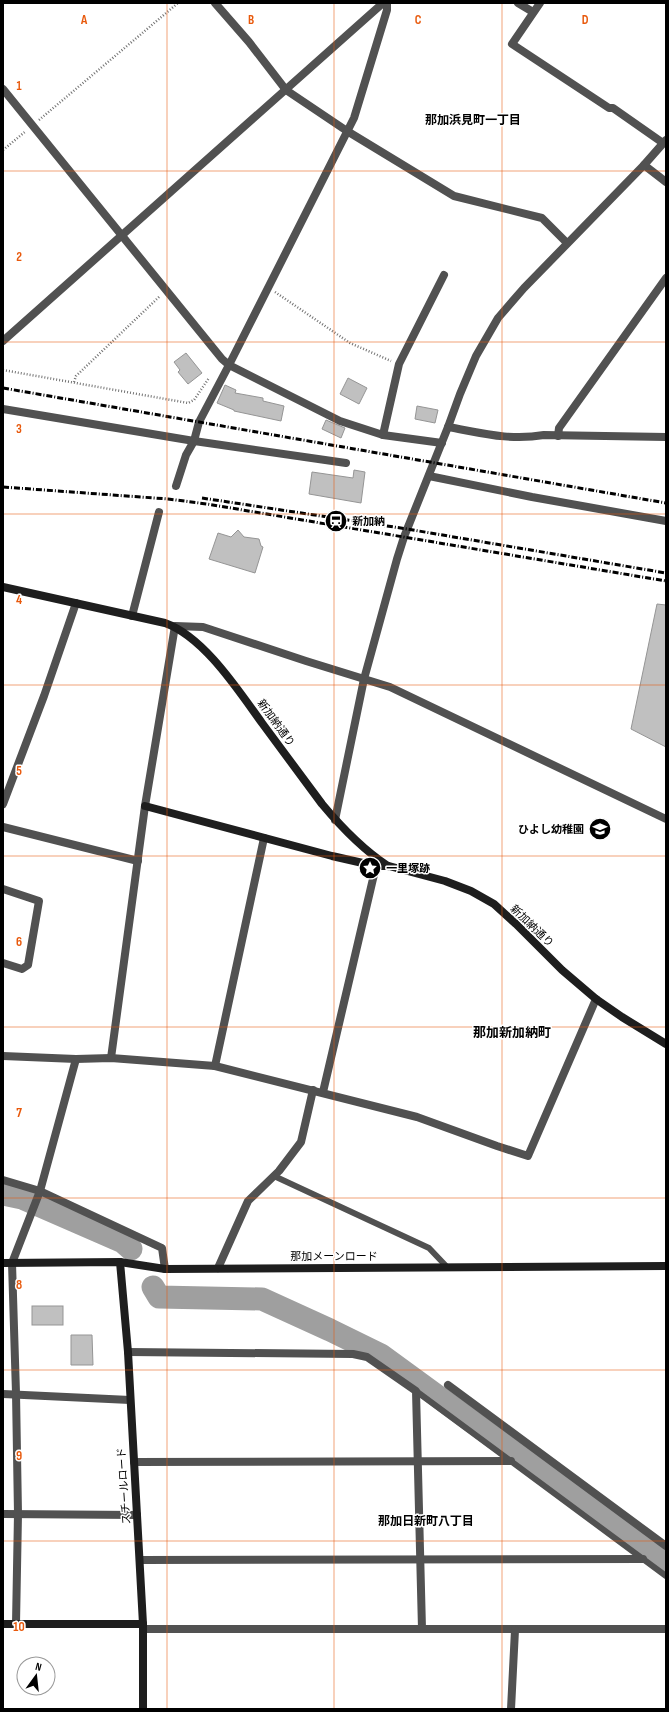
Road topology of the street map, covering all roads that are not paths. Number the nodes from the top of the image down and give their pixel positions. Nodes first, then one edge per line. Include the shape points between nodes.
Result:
1 (215, 3) edge
2 (383, 3) edge
3 (387, 3) edge
4 (518, 3) edge
5 (540, 3) edge
6 (533, 12) junction
7 (3, 89) edge
8 (286, 90) junction
9 (347, 131) junction
10 (665, 141) edge
11 (644, 165) junction
12 (666, 182) edge
13 (122, 236) junction
14 (567, 243) junction
15 (444, 275) dead end
16 (666, 278) edge
17 (3, 341) edge
18 (229, 365) junction
19 (3, 409) edge
20 (448, 427) junction
21 (383, 435) junction
22 (558, 436) junction
23 (666, 438) edge
24 (194, 441) junction
25 (442, 443) junction
26 (346, 463) dead end
27 (429, 476) junction
28 (176, 486) dead end
29 (159, 512) dead end
30 (666, 521) edge
31 (3, 587) edge
32 (76, 603) junction
33 (132, 616) junction
34 (175, 626) junction
35 (364, 679) junction
36 (3, 804) edge
37 (145, 806) junction
38 (335, 820) junction
39 (666, 820) edge
40 (3, 827) edge
41 (264, 838) junction
42 (138, 861) junction
43 (376, 866) junction
44 (389, 866) junction
45 (3, 889) edge
46 (3, 963) edge
47 (596, 999) junction
48 (666, 1044) edge
49 (3, 1056) edge
50 (111, 1058) junction
51 (76, 1059) junction
52 (215, 1066) junction
53 (313, 1090) junction
54 (323, 1092) junction
55 (274, 1176) junction
56 (3, 1180) edge
57 (40, 1191) junction
58 (120, 1262) junction
59 (7, 1263) edge
60 (666, 1266) edge
61 (446, 1267) junction
62 (218, 1268) junction
63 (165, 1269) junction
64 (128, 1352) junction
65 (448, 1385) dead end
66 (416, 1390) junction
67 (16, 1393) junction
68 (3, 1394) edge
69 (130, 1400) junction
70 (419, 1461) junction
71 (511, 1461) junction
72 (134, 1462) junction
73 (3, 1514) edge
74 (18, 1514) junction
75 (137, 1515) junction
76 (666, 1546) edge
77 (421, 1559) junction
78 (643, 1559) junction
79 (140, 1560) junction
80 (666, 1576) edge
81 (3, 1624) edge
82 (16, 1624) junction
83 (144, 1626) junction
84 (422, 1629) junction
85 (666, 1629) edge
86 (515, 1630) junction
87 (143, 1709) edge
88 (511, 1709) edge

1 - 8 street
2 - 8 street
3 - 9 street via 354,118
4 - 6 street
5 - 6 street
6 - 10 street via 512,44 609,108 613,108
7 - 13 street
8 - 9 street
8 - 13 street
9 - 14 street via 454,196 542,218
9 - 18 street
10 - 11 street
11 - 12 street
11 - 14 street
13 - 17 street
13 - 18 street
14 - 20 street via 498,318 476,356
15 - 21 street via 399,364
16 - 22 street via 560,428
18 - 21 street via 340,421
18 - 24 street via 199,422
19 - 24 street
20 - 22 street via 500,437
20 - 25 street
21 - 25 street
22 - 23 street
24 - 26 street
24 - 28 street via 186,455
25 - 27 street
27 - 30 street
27 - 35 street via 397,559
29 - 33 street
31 - 32 street
32 - 33 street, 新加納通り
32 - 36 street
33 - 34 street, 新加納通り
34 - 35 street via 203,627
34 - 37 street
34 - 38 street, 新加納通り via 198,644 229,678
35 - 38 street
35 - 39 street via 390,687
37 - 41 street
37 - 42 street
38 - 44 street, 新加納通り via 362,848
40 - 42 street
41 - 43 street
41 - 52 street
42 - 50 street
43 - 44 street
43 - 54 street
44 - 47 street, 新加納通り via 445,881 494,904
45 - 46 street via 39,901 28,965 22,969
47 - 48 street, 新加納通り
47 - 54 street via 528,1156 417,1117
49 - 51 street
50 - 51 street
50 - 52 street
51 - 57 street
52 - 53 street
53 - 54 street
53 - 55 street via 301,1142
55 - 61 lane via 429,1248
55 - 62 street via 248,1201
56 - 57 street
57 - 59 street
57 - 63 street via 162,1248
58 - 59 street, 那加メーンロード
58 - 63 street, 那加メーンロード
58 - 64 street, スチールロード
59 - 67 street
60 - 61 street, 那加メーンロード
61 - 62 street, 那加メーンロード
62 - 63 street, 那加メーンロード
64 - 66 street via 353,1354 368,1357
64 - 69 street, スチールロード
65 - 76 street
66 - 70 street
66 - 71 lane
67 - 68 street
67 - 69 street
67 - 74 street
69 - 72 street, スチールロード
70 - 71 street
70 - 72 street
70 - 77 street
71 - 78 lane
72 - 75 street, スチールロード
73 - 74 street
74 - 75 street
74 - 82 street
75 - 79 street, スチールロード
77 - 78 street
77 - 79 street
77 - 84 street
78 - 80 lane
79 - 83 street, スチールロード
81 - 82 street
82 - 83 street
83 - 84 street
83 - 87 street, スチールロード
84 - 86 street
85 - 86 street
86 - 88 street

